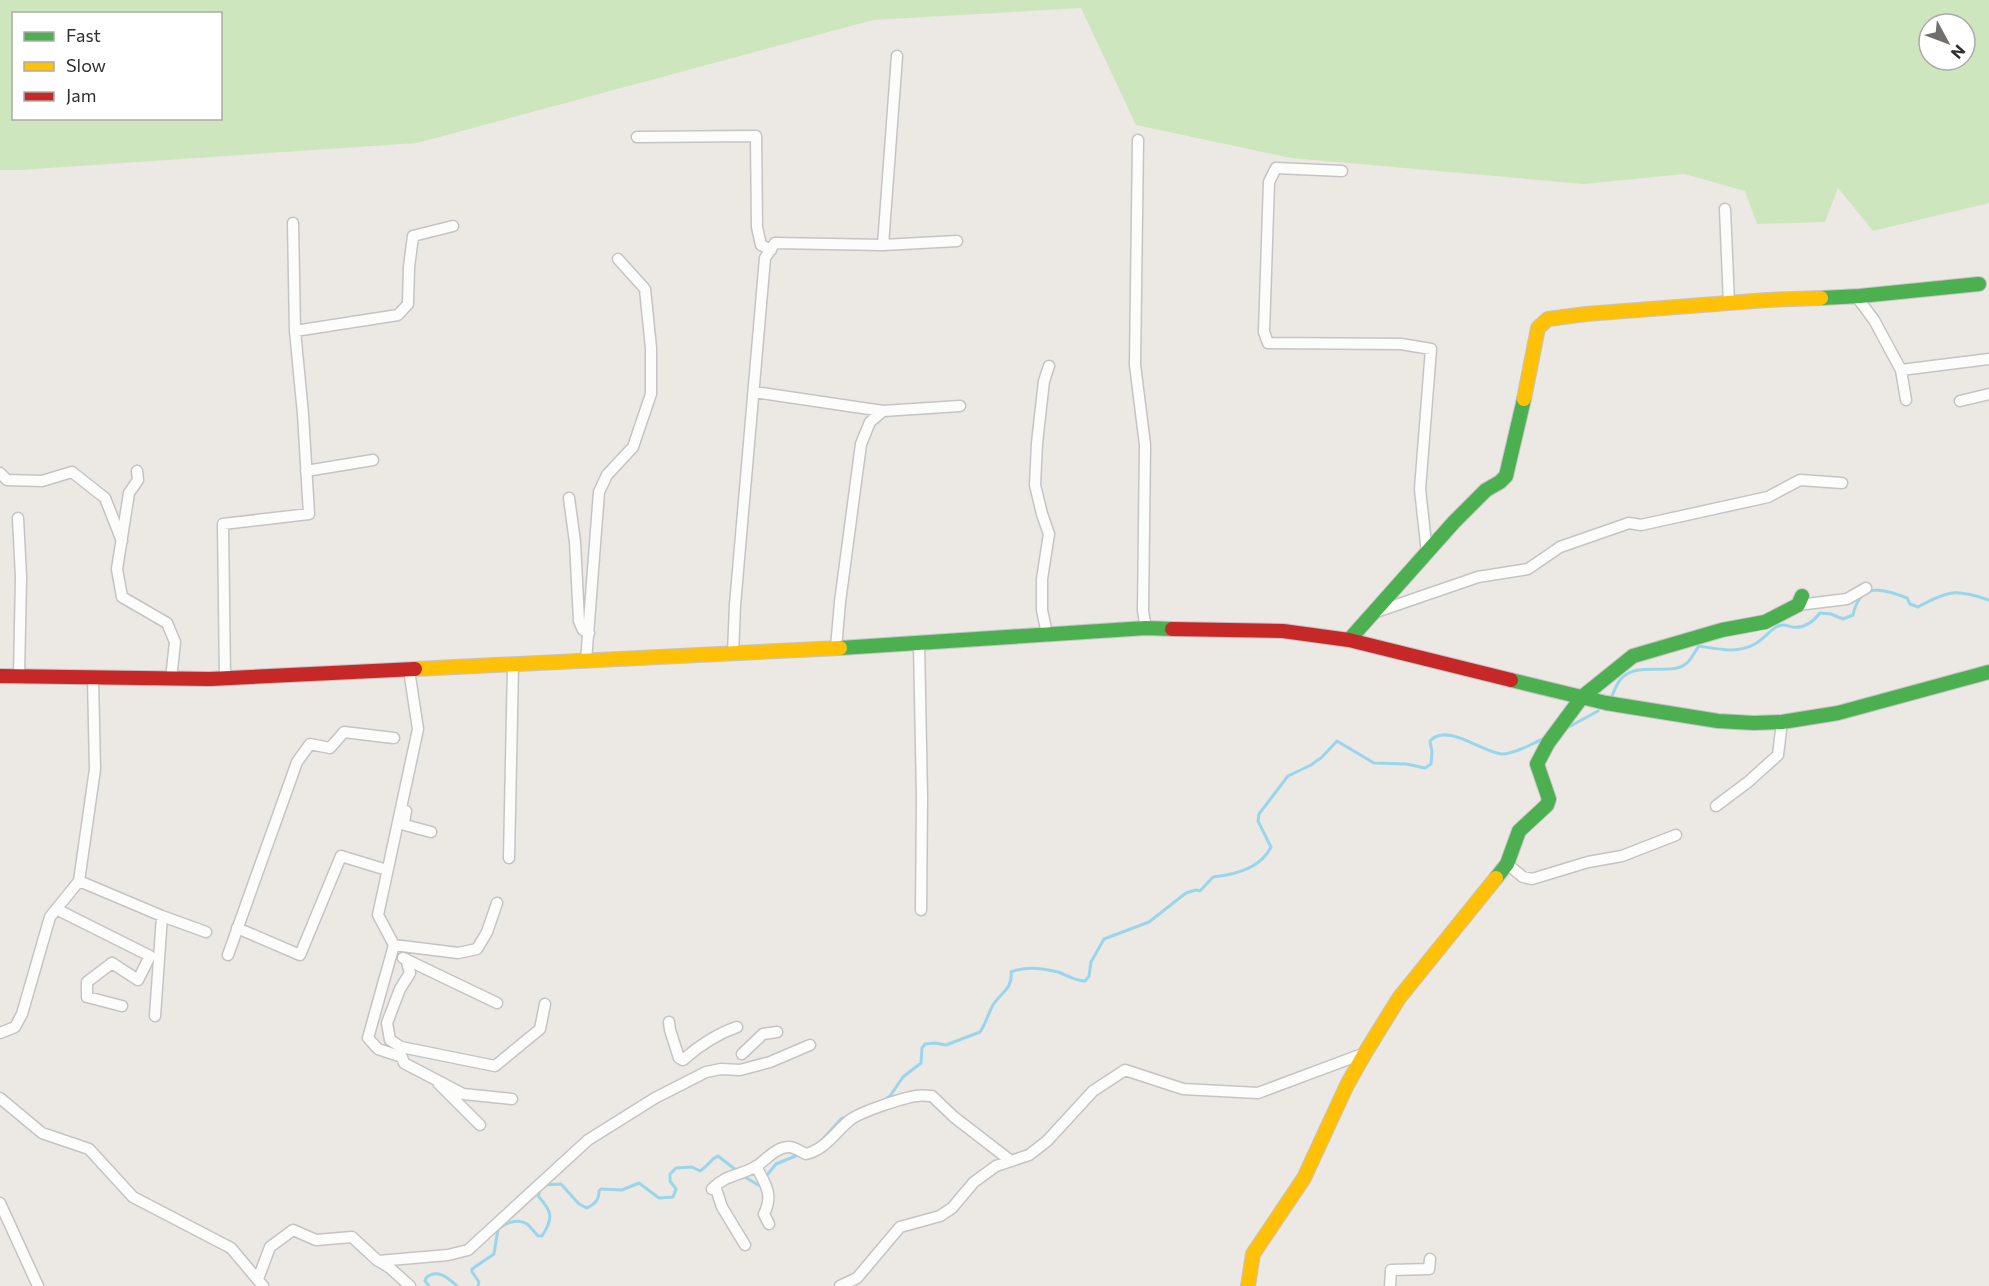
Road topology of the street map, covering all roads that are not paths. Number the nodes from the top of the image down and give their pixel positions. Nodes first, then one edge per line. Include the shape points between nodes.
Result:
1 (897, 56) dead end
2 (637, 137) dead end
3 (1138, 140) dead end
4 (1342, 171) dead end
5 (1725, 209) dead end
6 (293, 223) dead end
7 (453, 226) dead end
8 (957, 240) dead end
9 (883, 245) junction
10 (771, 250) junction
11 (618, 259) dead end
12 (1979, 284) dead end
13 (1856, 296) junction
14 (1729, 303) junction
15 (296, 332) junction
16 (1989, 359) edge
17 (1049, 366) dead end
18 (1901, 370) junction
19 (754, 392) junction
20 (1989, 394) edge
21 (1906, 400) dead end
22 (1960, 401) dead end
23 (960, 406) dead end
24 (882, 411) junction
25 (373, 460) dead end
26 (137, 471) dead end
27 (306, 471) junction
28 (0, 473) edge
29 (1842, 483) dead end
30 (569, 498) dead end
31 (18, 518) dead end
32 (122, 542) junction
33 (1427, 553) junction
34 (1866, 588) dead end
35 (1800, 600) joint
36 (1373, 613) junction
37 (1146, 628) junction
38 (589, 633) junction
39 (1047, 634) junction
40 (1349, 640) junction
41 (919, 643) junction
42 (836, 648) junction
43 (733, 654) junction
44 (586, 661) junction
45 (513, 665) junction
46 (409, 670) junction
47 (1989, 672) edge
48 (0, 676) edge
49 (19, 676) junction
50 (93, 678) junction
51 (171, 679) junction
52 (225, 679) junction
53 (1582, 697) junction
54 (1782, 722) junction
55 (394, 738) dead end
56 (415, 742) junction
57 (1716, 806) dead end
58 (431, 832) dead end
59 (1676, 835) dead end
60 (509, 858) dead end
61 (1507, 864) junction
62 (387, 870) junction
63 (79, 881) junction
64 (497, 903) dead end
65 (56, 909) junction
66 (921, 910) dead end
67 (162, 916) junction
68 (237, 928) junction
69 (206, 932) dead end
70 (393, 949) junction
71 (228, 955) dead end
72 (406, 959) junction
73 (497, 1003) dead end
74 (545, 1004) dead end
75 (122, 1006) dead end
76 (155, 1016) dead end
77 (669, 1022) dead end
78 (737, 1027) dead end
79 (777, 1032) dead end
80 (0, 1033) edge
81 (810, 1045) dead end
82 (1365, 1053) junction
83 (742, 1054) dead end
84 (430, 1076) junction
85 (0, 1098) edge
86 (512, 1099) dead end
87 (480, 1125) dead end
88 (1011, 1161) junction
89 (756, 1166) junction
90 (0, 1203) edge
91 (769, 1224) dead end
92 (745, 1245) dead end
93 (1430, 1259) dead end
94 (378, 1261) junction
95 (856, 1282) edge
96 (261, 1283) edge
97 (38, 1286) edge
98 (410, 1286) edge
99 (840, 1286) edge
100 (1248, 1286) edge
101 (1390, 1286) edge

1 - 9 street
2 - 10 street via 756,136 757,227 761,245
3 - 37 street via 1134,365 1145,445
4 - 33 street via 1276,168 1269,182 1264,332 1268,343 1401,344 1431,349 1420,489
5 - 14 street
6 - 15 street
7 - 15 street via 413,236 408,304 398,315
8 - 9 street
9 - 10 street via 775,243
10 - 19 street via 765,258
11 - 38 street via 645,289 651,394 633,447 607,476 599,492
12 - 13 main road
13 - 14 main road
13 - 18 street
14 - 33 main road via 1586,314 1543,323 1538,328 1506,476 1486,490
15 - 27 street
16 - 18 street
17 - 39 street via 1044,381 1035,485 1049,534 1041,579
18 - 21 street
19 - 24 street
19 - 43 street
20 - 22 street
23 - 24 street
24 - 42 street via 870,422 861,444
25 - 27 street
26 - 32 street via 138,480 129,493
27 - 52 street via 309,514 223,524
28 - 32 street via 7,480 42,481 72,472 105,498
29 - 36 street via 1800,480 1768,497 1641,525 1629,523 1560,547 1528,569 1478,577
30 - 38 street via 579,621
31 - 49 street
32 - 51 street via 117,569 122,597 167,623 175,642
33 - 36 main road
34 - 35 street via 1846,599
35 - 53 main road via 1765,622 1633,656
36 - 40 main road
37 - 39 main road
37 - 40 main road via 1283,631
38 - 44 street
39 - 41 main road
40 - 53 main road
41 - 42 main road
41 - 66 street
42 - 43 main road
43 - 44 main road
44 - 45 main road
45 - 46 main road
45 - 60 street
46 - 52 main road
46 - 56 street via 418,729
47 - 54 main road via 1838,712
48 - 49 main road
49 - 50 main road
50 - 51 main road
50 - 63 street via 95,769
51 - 52 main road
53 - 54 main road via 1718,721
53 - 61 main road via 1537,764 1549,799 1519,831
54 - 57 street via 1778,755
55 - 68 street via 344,732 330,748 310,744 297,762
56 - 58 street via 421,748 404,822
56 - 62 street
59 - 61 street via 1622,856 1532,879
61 - 82 main road via 1399,998
62 - 68 street via 340,856 300,954
62 - 70 street via 378,915
63 - 65 street
63 - 67 street
64 - 70 street via 477,950 459,954
65 - 75 street via 150,956 138,980 112,963 87,982 87,997
65 - 80 street via 50,916 22,1014 15,1027
67 - 69 street
67 - 76 street
68 - 71 street
70 - 72 street
70 - 84 street via 368,1038 378,1049 402,1057 404,1063
72 - 73 street
72 - 74 street via 410,973 387,1023 390,1040 400,1047 495,1066 540,1029
77 - 78 street via 679,1058 683,1060 702,1044
79 - 83 street via 763,1034
81 - 94 street via 740,1070 706,1072 655,1098 588,1140 468,1250
82 - 88 street via 1258,1092 1183,1089 1125,1070 1093,1091 1047,1141 1029,1155
82 - 100 main road via 1304,1178 1253,1254
84 - 86 street via 463,1094
84 - 87 street
85 - 96 street via 42,1133 89,1149 133,1197 231,1248
88 - 89 street via 932,1096 915,1096 853,1118 816,1152 806,1154 787,1147
88 - 95 street via 996,1166 974,1182 940,1216 900,1227
89 - 91 street via 768,1190 769,1203 764,1214
89 - 92 street via 720,1180 713,1187
90 - 97 street
93 - 101 street via 1429,1269 1391,1270
94 - 96 street via 351,1237 316,1240 293,1230 270,1247
94 - 98 street
95 - 99 street

